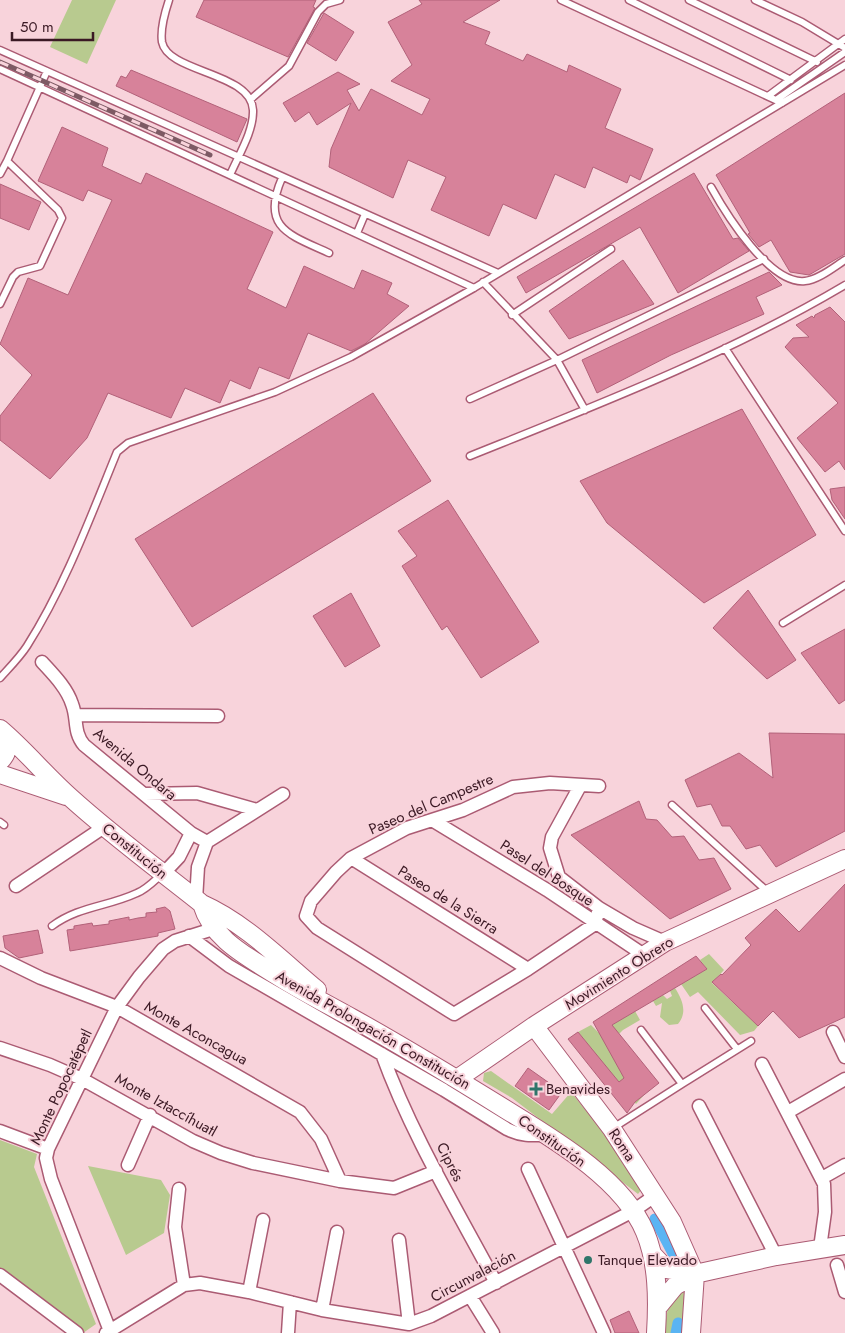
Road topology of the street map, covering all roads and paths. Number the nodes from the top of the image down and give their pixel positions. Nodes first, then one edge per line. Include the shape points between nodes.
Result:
1 (169, 0) edge
2 (340, 0) edge
3 (561, 0) edge
4 (629, 0) edge
5 (690, 0) edge
6 (755, 0) edge
7 (842, 41) edge
8 (845, 48) edge
9 (0, 50) edge
10 (845, 52) edge
11 (817, 62) junction
12 (845, 65) edge
13 (0, 69) edge
14 (47, 71) junction
15 (791, 80) junction
16 (39, 87) junction
17 (768, 96) junction
18 (251, 99) junction
19 (779, 102) junction
20 (237, 158) junction
21 (7, 161) junction
22 (0, 174) edge
23 (230, 175) junction
24 (282, 178) junction
25 (710, 188) dead end
26 (274, 195) junction
27 (365, 214) junction
28 (357, 233) junction
29 (611, 249) dead end
30 (329, 253) dead end
31 (764, 259) junction
32 (845, 260) edge
33 (498, 273) junction
34 (483, 282) junction
35 (845, 284) edge
36 (474, 288) junction
37 (0, 304) edge
38 (512, 315) junction
39 (725, 348) junction
40 (557, 360) junction
41 (470, 399) dead end
42 (585, 410) junction
43 (470, 456) dead end
44 (845, 531) edge
45 (845, 585) edge
46 (783, 623) dead end
47 (42, 662) dead end
48 (0, 678) edge
49 (76, 715) junction
50 (218, 716) dead end
51 (0, 730) edge
52 (0, 761) edge
53 (0, 774) edge
54 (580, 786) junction
55 (599, 786) dead end
56 (145, 794) junction
57 (283, 794) dead end
58 (69, 797) junction
59 (672, 805) dead end
60 (257, 810) junction
61 (432, 820) junction
62 (104, 827) junction
63 (191, 834) junction
64 (208, 842) junction
65 (179, 857) junction
66 (351, 858) junction
67 (845, 859) edge
68 (198, 867) junction
69 (163, 874) junction
70 (559, 877) junction
71 (16, 886) dead end
72 (547, 890) junction
73 (770, 894) junction
74 (199, 902) junction
75 (599, 908) junction
76 (595, 924) junction
77 (52, 926) dead end
78 (213, 930) junction
79 (189, 936) junction
80 (665, 942) junction
81 (644, 955) junction
82 (0, 958) edge
83 (528, 969) junction
84 (117, 1007) junction
85 (704, 1008) dead end
86 (352, 1018) junction
87 (534, 1026) junction
88 (641, 1030) dead end
89 (833, 1032) dead end
90 (751, 1041) dead end
91 (0, 1048) edge
92 (737, 1049) junction
93 (382, 1054) junction
94 (845, 1057) edge
95 (762, 1064) dead end
96 (82, 1079) junction
97 (845, 1079) edge
98 (450, 1084) junction
99 (682, 1084) junction
100 (699, 1106) dead end
101 (788, 1112) junction
102 (150, 1115) junction
103 (612, 1129) junction
104 (0, 1130) edge
105 (48, 1149) junction
106 (128, 1165) dead end
107 (845, 1165) edge
108 (528, 1169) dead end
109 (436, 1171) junction
110 (822, 1178) junction
111 (340, 1181) junction
112 (179, 1189) dead end
113 (656, 1195) junction
114 (633, 1211) junction
115 (263, 1220) dead end
116 (336, 1232) dead end
117 (400, 1240) dead end
118 (845, 1245) edge
119 (565, 1246) junction
120 (820, 1248) junction
121 (652, 1254) junction
122 (776, 1256) junction
123 (836, 1265) dead end
124 (695, 1274) junction
125 (0, 1275) edge
126 (496, 1283) junction
127 (184, 1285) junction
128 (844, 1287) edge
129 (249, 1292) junction
130 (470, 1296) junction
131 (290, 1302) junction
132 (657, 1308) junction
133 (322, 1310) junction
134 (409, 1324) junction
135 (108, 1332) edge
136 (77, 1333) edge
137 (288, 1333) edge
138 (493, 1333) edge
139 (604, 1333) edge
140 (656, 1333) edge
141 (691, 1333) edge

1 - 18 lane via 162,44 169,53 244,90
2 - 18 lane via 326,4 318,12 289,66
3 - 17 lane
4 - 15 lane
5 - 11 lane
6 - 7 lane
7 - 8 lane
7 - 11 lane
9 - 14 lane
10 - 19 lane
11 - 15 lane
12 - 19 lane
13 - 16 lane
14 - 16 lane
14 - 20 lane
15 - 17 lane
16 - 21 lane
16 - 23 lane
17 - 19 lane
18 - 20 lane via 254,110 252,124
19 - 33 lane
20 - 23 lane
20 - 24 lane
21 - 22 lane
21 - 37 lane via 58,210 62,218 40,266 18,272
23 - 26 lane
24 - 26 lane
24 - 27 lane
25 - 31 lane via 744,238
26 - 28 lane
26 - 30 lane via 278,224 282,229
27 - 28 lane
27 - 33 lane
28 - 36 lane
29 - 38 lane
31 - 32 lane via 787,278 798,282 808,281
31 - 40 lane
33 - 34 lane
34 - 36 lane
34 - 38 lane
35 - 39 lane via 806,308
36 - 48 lane via 319,373 232,408 142,437 116,452 75,553 51,602 26,647
38 - 40 lane
39 - 42 lane
39 - 44 lane
40 - 41 lane
40 - 42 lane
42 - 43 lane
45 - 46 lane
47 - 49 street, Avenida Ondara via 66,692
49 - 50 street
49 - 56 street, Avenida Ondara via 75,729 84,745
51 - 52 street via 7,748
51 - 58 street, Constitución
53 - 58 street
54 - 55 street, Paseo del Campestre
54 - 61 street, Paseo del Campestre via 550,783 513,787
54 - 70 street via 552,837 550,848
56 - 60 street via 197,793
56 - 63 street, Avenida Ondara
57 - 60 street
58 - 62 street, Constitución
59 - 73 lane
60 - 64 street
61 - 66 street, Paseo del Campestre via 407,828
61 - 72 street, Pasel del Bosque
62 - 69 street, Constitución
62 - 71 street
63 - 64 street, Avenida Ondara
63 - 65 street
64 - 68 street
65 - 68 street
65 - 69 street
66 - 83 street, Paseo de la Sierra
66 - 83 street, Paseo del Campestre via 310,901 306,916 317,928 454,1014
67 - 73 street, Movimiento Obrero
68 - 74 street
69 - 74 street, Constitución
69 - 77 lane via 139,892 78,910
70 - 72 street
70 - 75 street
72 - 76 street, Pasel del Bosque
73 - 80 street, Movimiento Obrero
74 - 78 street, Constitución
74 - 86 street, Constitución via 218,911
75 - 76 street
75 - 80 street
76 - 81 street, Pasel del Bosque
76 - 83 street
78 - 79 street, Monte Popocatépetl
78 - 86 street, Constitución via 286,982
79 - 84 street, Monte Popocatépetl via 163,949
79 - 93 street, Avenida Prolongación Constitución via 229,966
80 - 81 street, Movimiento Obrero
81 - 87 street, Movimiento Obrero
82 - 84 street, Monte Aconcagua
84 - 96 street, Monte Popocatépetl
84 - 111 street, Monte Aconcagua via 300,1112 321,1139
85 - 92 lane
86 - 98 street, Constitución
87 - 98 street, Movimiento Obrero
87 - 103 street, Roma
88 - 99 lane
89 - 94 street
90 - 92 lane
91 - 96 street, Monte Iztaccíhuatl
92 - 99 lane
93 - 98 street, Avenida Prolongación Constitución
93 - 109 street, Ciprés via 394,1086
95 - 101 street
96 - 102 street, Monte Iztaccíhuatl
96 - 105 street, Monte Popocatépetl
97 - 101 street
98 - 114 street, Constitución via 546,1134 604,1179
99 - 103 lane
100 - 122 street
101 - 110 street
102 - 106 street
102 - 111 street, Monte Iztaccíhuatl via 193,1141 221,1153 252,1163
103 - 113 street, Roma
104 - 105 street
105 - 135 street, Monte Popocatépetl via 46,1158 51,1179
107 - 110 street
108 - 119 street
109 - 111 street, Monte Iztaccíhuatl via 394,1188
109 - 126 street, Ciprés
110 - 120 street via 825,1212
112 - 127 street via 175,1227
113 - 114 street, Circunvalación
113 - 124 street, Roma
114 - 119 street, Circunvalación
114 - 121 street, Constitución
115 - 129 street
116 - 133 street
117 - 134 street
118 - 120 street
119 - 126 street, Circunvalación
119 - 139 street
120 - 122 street
121 - 124 street via 666,1270
121 - 132 street, Constitución
122 - 124 street
123 - 128 street
124 - 132 street via 675,1286
124 - 141 street
125 - 136 street
126 - 130 street, Circunvalación
127 - 129 street, Circunvalación via 200,1283
127 - 135 street
129 - 131 street, Circunvalación
130 - 134 street, Circunvalación
130 - 138 street
131 - 133 street, Circunvalación
131 - 137 street
132 - 140 street, Constitución
133 - 134 street, Circunvalación

